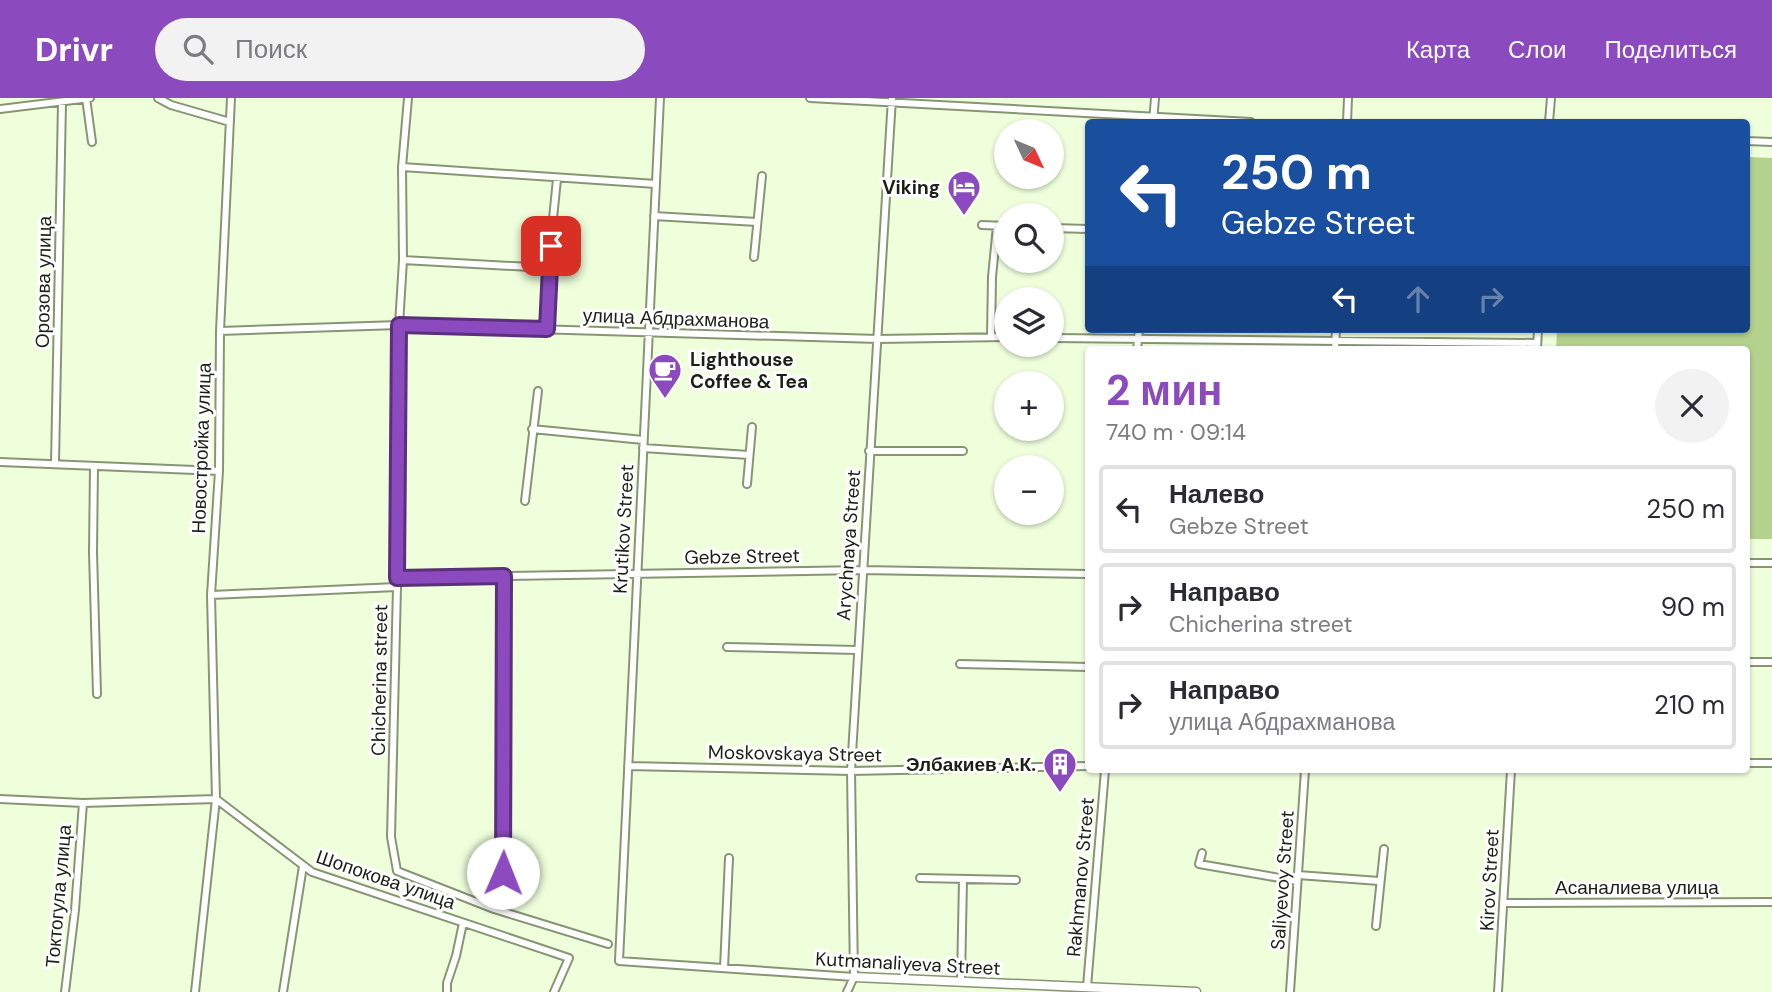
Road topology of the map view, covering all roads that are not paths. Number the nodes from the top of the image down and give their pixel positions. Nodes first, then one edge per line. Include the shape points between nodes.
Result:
1 (87, 98) edge
2 (158, 98) edge
3 (231, 98) edge
4 (408, 98) edge
5 (660, 98) edge
6 (810, 98) edge
7 (1155, 98) edge
8 (1348, 98) edge
9 (1551, 98) edge
10 (892, 101) edge
11 (62, 103) junction
12 (0, 109) edge
13 (1139, 119) edge
14 (1153, 119) edge
15 (1347, 119) edge
16 (1549, 119) edge
17 (230, 122) junction
18 (1750, 141) edge
19 (92, 142) dead end
20 (1772, 142) edge
21 (402, 167) junction
22 (762, 176) dead end
23 (557, 179) junction
24 (656, 184) junction
25 (654, 216) junction
26 (757, 222) junction
27 (982, 225) dead end
28 (994, 226) edge
29 (1064, 228) edge
30 (1085, 229) edge
31 (994, 256) edge
32 (754, 257) dead end
33 (403, 260) junction
34 (548, 268) junction
35 (399, 325) junction
36 (547, 329) junction
37 (220, 331) junction
38 (648, 333) junction
39 (1139, 333) edge
40 (1336, 333) edge
41 (991, 337) joint
42 (1064, 338) edge
43 (878, 339) junction
44 (1138, 340) junction
45 (1335, 340) junction
46 (1137, 346) edge
47 (1335, 346) edge
48 (1537, 346) edge
49 (538, 391) dead end
50 (752, 427) dead end
51 (532, 429) junction
52 (643, 444) junction
53 (869, 451) junction
54 (962, 451) dead end
55 (749, 455) junction
56 (0, 462) edge
57 (55, 463) junction
58 (94, 467) junction
59 (219, 471) junction
60 (747, 484) dead end
61 (525, 501) dead end
62 (1772, 562) edge
63 (1750, 563) edge
64 (862, 570) junction
65 (637, 573) junction
66 (1085, 574) edge
67 (504, 576) junction
68 (397, 578) junction
69 (397, 587) junction
70 (211, 594) junction
71 (727, 647) dead end
72 (857, 650) junction
73 (1750, 662) edge
74 (1772, 662) edge
75 (960, 664) dead end
76 (1085, 667) edge
77 (97, 694) dead end
78 (1772, 763) edge
79 (1750, 764) edge
80 (628, 766) junction
81 (1085, 766) edge
82 (851, 771) junction
83 (1105, 773) edge
84 (1305, 773) edge
85 (1511, 773) edge
86 (0, 799) edge
87 (216, 799) junction
88 (83, 803) junction
89 (1384, 849) dead end
90 (1202, 852) dead end
91 (729, 858) dead end
92 (303, 866) junction
93 (920, 878) dead end
94 (1298, 878) junction
95 (963, 879) junction
96 (1016, 880) dead end
97 (1379, 881) junction
98 (1772, 902) edge
99 (1503, 903) junction
100 (494, 909) junction
101 (463, 923) junction
102 (1376, 926) dead end
103 (607, 944) dead end
104 (619, 961) joint
105 (724, 968) junction
106 (855, 977) junction
107 (961, 981) junction
108 (1087, 987) junction
109 (65, 992) edge
110 (195, 992) edge
111 (283, 992) edge
112 (447, 992) edge
113 (554, 992) edge
114 (848, 992) edge
115 (1196, 992) edge
116 (1290, 992) edge
117 (1498, 992) edge

1 - 11 street
1 - 19 street
2 - 17 street
3 - 17 street, Новостройка улица
4 - 21 street, Chicherina street
5 - 24 street, Krutikov Street
6 - 10 street
7 - 14 street
8 - 15 street
9 - 16 street
10 - 13 street
10 - 43 street, Arychnaya Street
11 - 12 street
11 - 57 street, Орозова улица
17 - 37 street, Новостройка улица
18 - 20 street
21 - 23 street
21 - 33 street, Chicherina street
22 - 26 street
23 - 24 street
23 - 34 street
24 - 25 street, Krutikov Street
25 - 26 street
25 - 38 street, Krutikov Street
26 - 32 street
27 - 28 street
29 - 30 street
31 - 41 street
33 - 34 street
33 - 35 street, Chicherina street
34 - 36 street
35 - 36 street, улица Абдрахманова
35 - 37 street, улица Абдрахманова
35 - 68 street, Chicherina street
36 - 38 street, улица Абдрахманова
37 - 59 street, Новостройка улица
38 - 43 street, улица Абдрахманова
38 - 52 street, Krutikov Street
39 - 44 street
40 - 45 street
41 - 43 street, улица Абдрахманова
42 - 44 street
43 - 53 street, Arychnaya Street
44 - 45 street
44 - 46 street
45 - 47 street
45 - 48 street
49 - 51 street
50 - 55 street
51 - 52 street
51 - 61 street
52 - 55 street
52 - 65 street, Krutikov Street
53 - 54 street
53 - 64 street, Arychnaya Street
55 - 60 street
56 - 57 street
57 - 58 street
58 - 59 street
58 - 77 street
59 - 70 street, Новостройка улица
62 - 63 street
64 - 65 street, Gebze Street
64 - 66 street, Gebze Street
64 - 72 street, Arychnaya Street
65 - 67 street, Gebze Street
65 - 80 street, Krutikov Street
67 - 68 street, Gebze Street
67 - 100 street via 503,873
68 - 69 street, Chicherina street
69 - 70 street
69 - 100 street, Chicherina street via 391,837 397,871
70 - 87 street, Новостройка улица
71 - 72 street
72 - 82 street, Arychnaya Street
73 - 74 street
75 - 76 street
78 - 79 street
80 - 82 street, Moskovskaya Street
80 - 104 street, Krutikov Street
81 - 82 street, Moskovskaya Street
82 - 106 street, Arychnaya Street
83 - 108 street, Rakhmanov Street
84 - 94 street, Saliyevoy Street
85 - 99 street, Kirov Street
86 - 88 street
87 - 88 street
87 - 92 street, Шопокова улица
87 - 110 street, Новостройка улица
88 - 109 street, Токтогула улица
89 - 97 street
90 - 94 street via 1199,864
91 - 105 street
92 - 101 street, Шопокова улица
92 - 111 street
93 - 95 street
94 - 97 street
94 - 116 street, Saliyevoy Street
95 - 96 street
95 - 107 street
97 - 102 street
98 - 99 street, Асаналиева улица
99 - 117 street, Kirov Street
100 - 103 street, Chicherina street
101 - 112 street
101 - 113 street, Шопокова улица via 569,958
104 - 105 street, Kutmanaliyeva Street
105 - 106 street, Kutmanaliyeva Street
106 - 107 street, Kutmanaliyeva Street
106 - 114 street, Arychnaya Street
107 - 108 street, Kutmanaliyeva Street
108 - 115 street, Kutmanaliyeva Street

